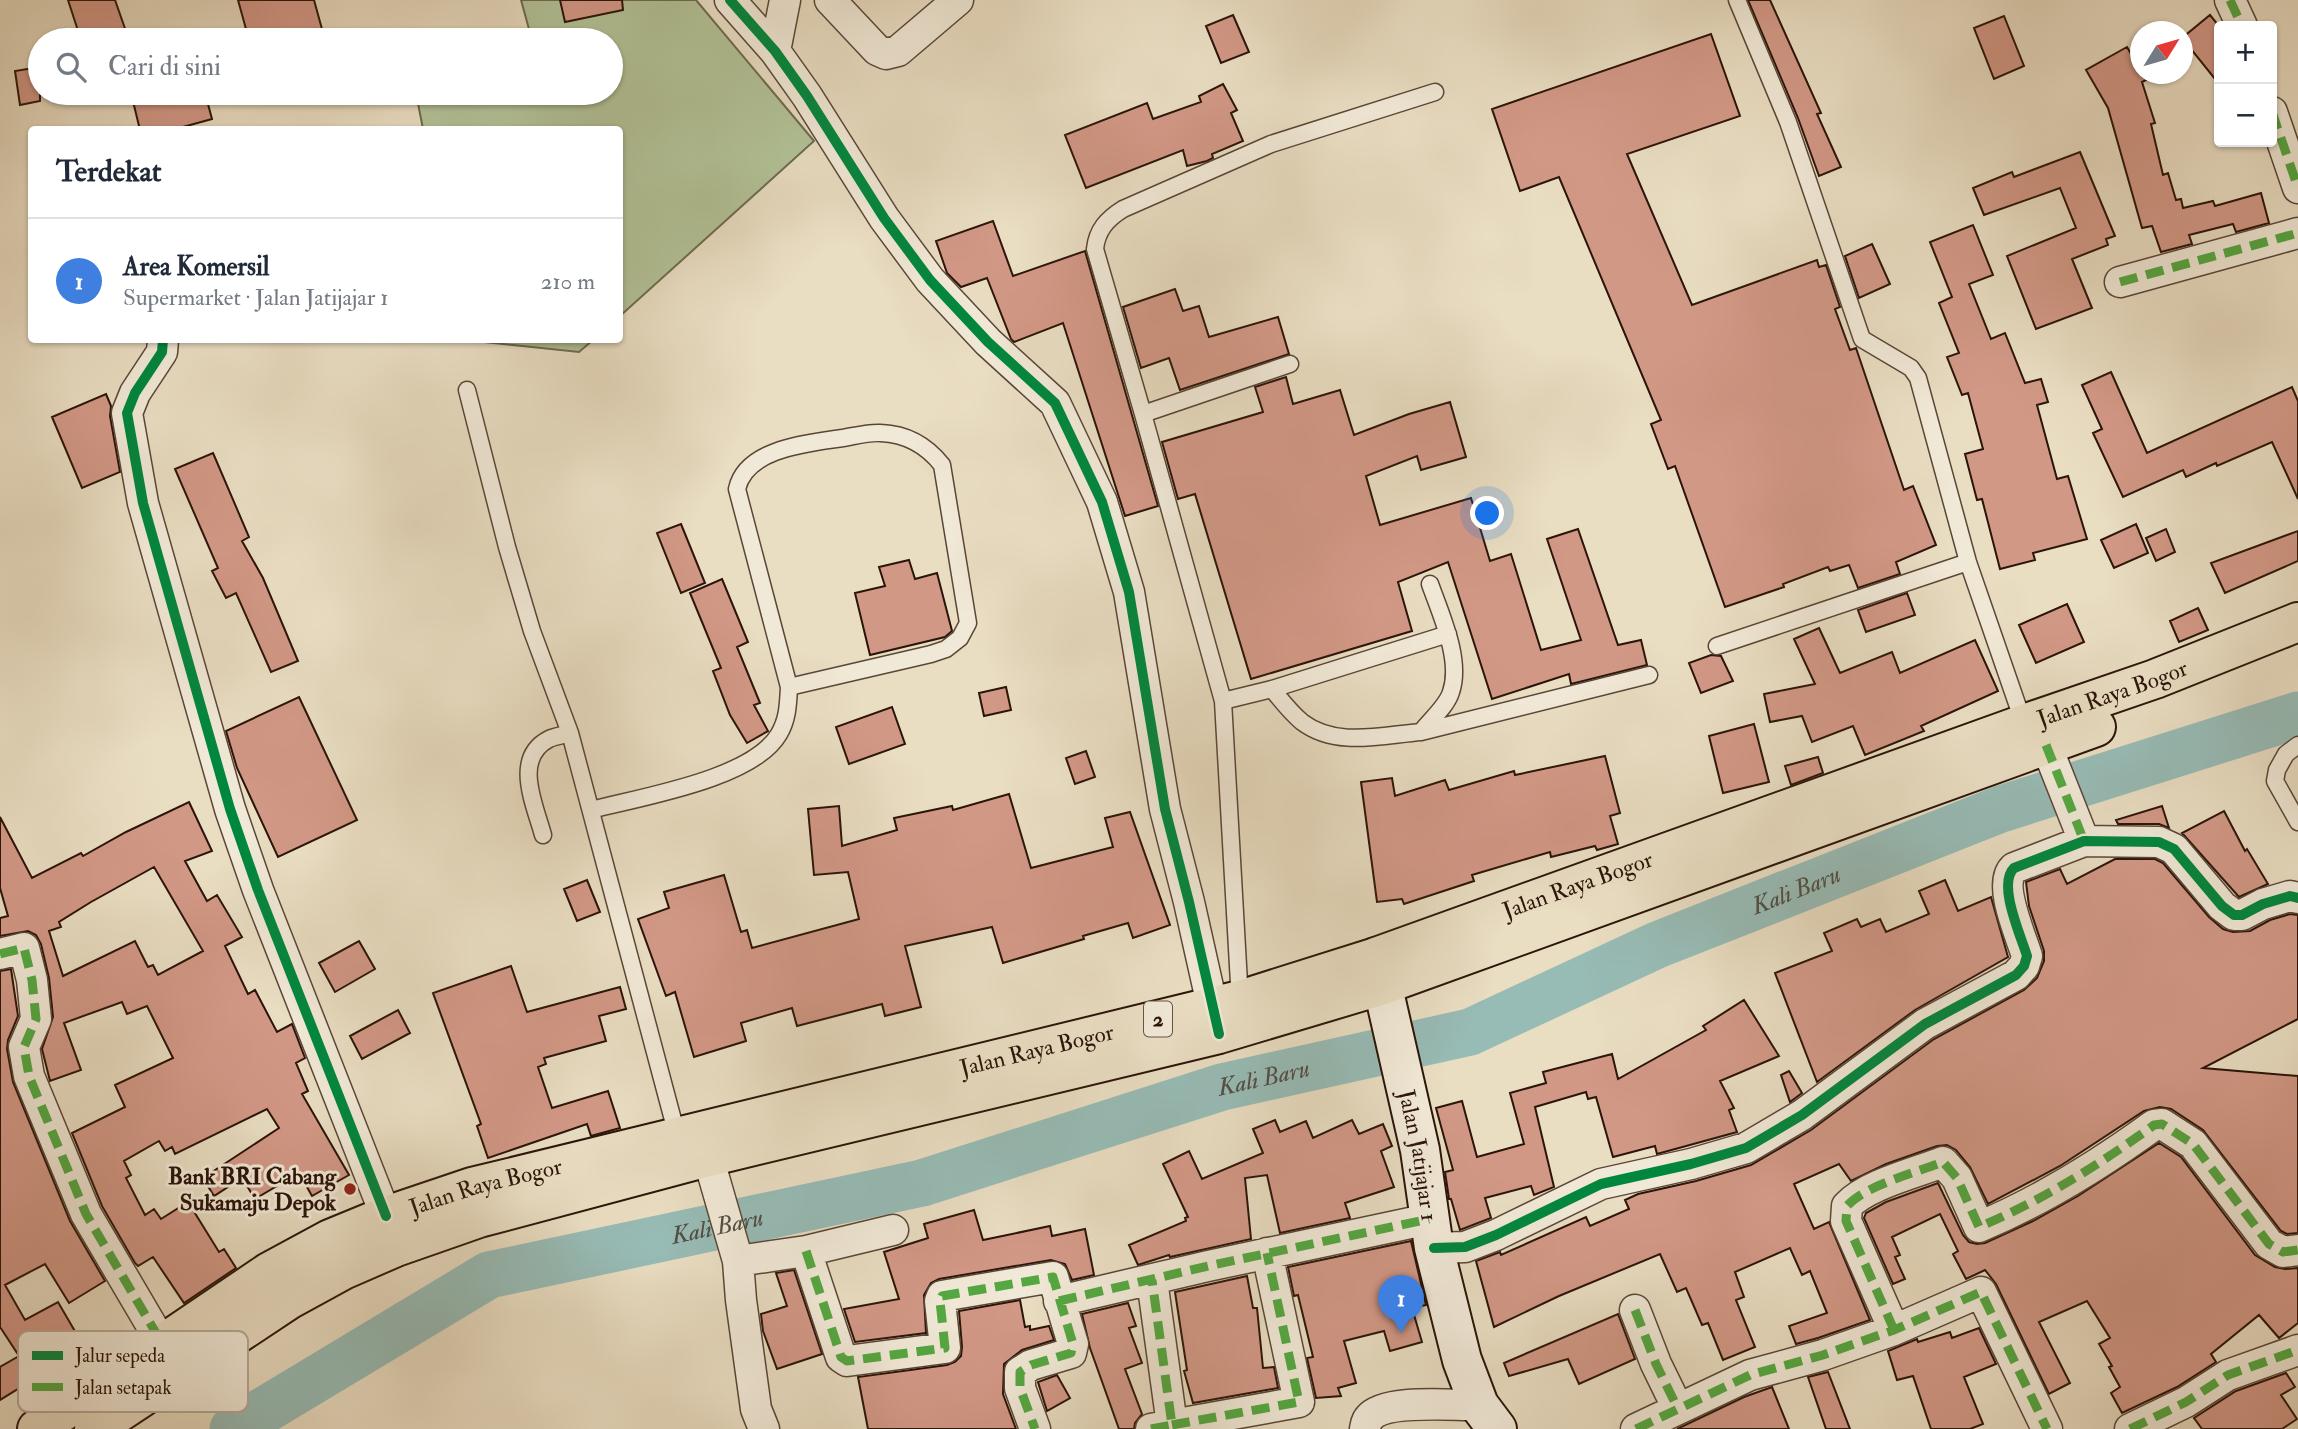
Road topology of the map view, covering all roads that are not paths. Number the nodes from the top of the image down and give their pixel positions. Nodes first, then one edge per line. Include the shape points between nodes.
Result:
1 (730, 0) edge
2 (785, 0) edge
3 (830, 0) edge
4 (958, 0) edge
5 (1737, 0) edge
6 (2230, 0) edge
7 (2240, 21) edge
8 (775, 51) junction
9 (1435, 92) dead end
10 (2277, 127) edge
11 (2298, 188) edge
12 (2298, 233) edge
13 (2120, 282) dead end
14 (163, 343) edge
15 (1290, 364) dead end
16 (467, 390) dead end
17 (1143, 414) junction
18 (1968, 562) junction
19 (1430, 584) dead end
20 (2298, 622) edge
21 (1448, 634) junction
22 (1717, 646) dead end
23 (2298, 651) edge
24 (1649, 675) dead end
25 (789, 687) junction
26 (1272, 689) junction
27 (1223, 701) junction
28 (1421, 732) junction
29 (570, 733) junction
30 (2298, 745) edge
31 (2042, 746) junction
32 (591, 810) junction
33 (2298, 821) edge
34 (543, 835) dead end
35 (2083, 838) junction
36 (2298, 898) edge
37 (0, 954) edge
38 (1383, 986) junction
39 (1229, 1017) junction
40 (693, 1146) junction
41 (386, 1216) junction
42 (893, 1230) dead end
43 (1431, 1233) junction
44 (734, 1250) junction
45 (2298, 1250) edge
46 (806, 1251) junction
47 (1266, 1253) junction
48 (1152, 1280) junction
49 (1059, 1301) junction
50 (1635, 1310) dead end
51 (1894, 1330) junction
52 (155, 1331) edge
53 (183, 1331) edge
54 (242, 1331) edge
55 (2298, 1350) edge
56 (1678, 1409) junction
57 (62, 1412) edge
58 (120, 1412) edge
59 (1488, 1417) edge
60 (1161, 1427) edge
61 (37, 1429) edge
62 (94, 1429) edge
63 (764, 1429) edge
64 (1035, 1429) edge
65 (1365, 1429) edge
66 (1636, 1429) edge
67 (2047, 1429) edge
68 (2130, 1429) edge

1 - 8 street
2 - 8 street
3 - 4 street via 886,54 898,51
5 - 18 lane via 1788,122 1863,341 1911,368 1918,378
6 - 7 street
8 - 39 street via 930,280 988,342 1055,403 1102,502 1129,592 1165,809 1189,902
9 - 17 lane via 1271,144 1107,220 1095,249
10 - 11 street
12 - 13 street
14 - 41 street via 127,414 144,503 230,809
15 - 17 lane
16 - 29 lane via 532,631
17 - 27 lane
18 - 22 lane
18 - 31 lane
19 - 21 lane
20 - 31 highway, Jalan Raya Bogor / 2 via 2155,679
21 - 26 lane
21 - 28 lane via 1453,654 1451,694
23 - 31 highway, Jalan Raya Bogor / 2
24 - 28 lane
25 - 25 lane via 931,654 954,643 966,629 942,465 923,446 881,433 790,445 745,469 739,477 737,489
25 - 32 lane via 787,717 764,753 726,775
26 - 27 lane
26 - 28 lane via 1305,724 1332,737
27 - 39 lane
29 - 32 lane
29 - 34 lane via 548,740 528,765
30 - 33 lane via 2286,754 2275,781
31 - 35 street
31 - 38 highway, Jalan Raya Bogor / 2
32 - 40 lane
35 - 36 street via 2159,842 2174,849 2234,915 2290,895
35 - 43 street via 2008,873 2008,896 2027,956 2021,971 1925,1024 1802,1115 1746,1148 1601,1184 1465,1247
37 - 52 street via 24,948 36,1019 23,1047 29,1076 86,1214
38 - 39 highway, Jalan Raya Bogor / 2
38 - 43 street, Jalan Jatijajar 1 via 1420,1150
39 - 40 highway, Jalan Raya Bogor / 2
40 - 41 highway, Jalan Raya Bogor / 2 via 472,1187
40 - 44 street via 722,1202
40 - 54 highway, Jalan Raya Bogor / 2 via 396,1247 343,1270
41 - 53 highway, Jalan Raya Bogor / 2 via 269,1272
42 - 46 street
43 - 47 street
43 - 59 street, Jalan Jatijajar 1 via 1462,1360
44 - 46 street
44 - 63 street via 756,1409
45 - 51 street via 2283,1252 2269,1244 2193,1144 2162,1124 2041,1197 1979,1227 1957,1178 1943,1162 1853,1199 1847,1206 1846,1220
46 - 49 street via 841,1357 847,1362 946,1348 940,1301 946,1295 1053,1277
47 - 48 street
47 - 60 street via 1300,1402
48 - 49 street
48 - 60 street
49 - 64 street via 1073,1344 1071,1353 1020,1372 1020,1388
50 - 56 street
51 - 56 street via 1750,1375
51 - 67 street via 1981,1292
55 - 68 street via 2228,1375
56 - 66 street
57 - 61 highway, Jalan Raya Bogor / 2
58 - 62 highway, Jalan Raya Bogor / 2
59 - 65 street via 1398,1406 1369,1418

